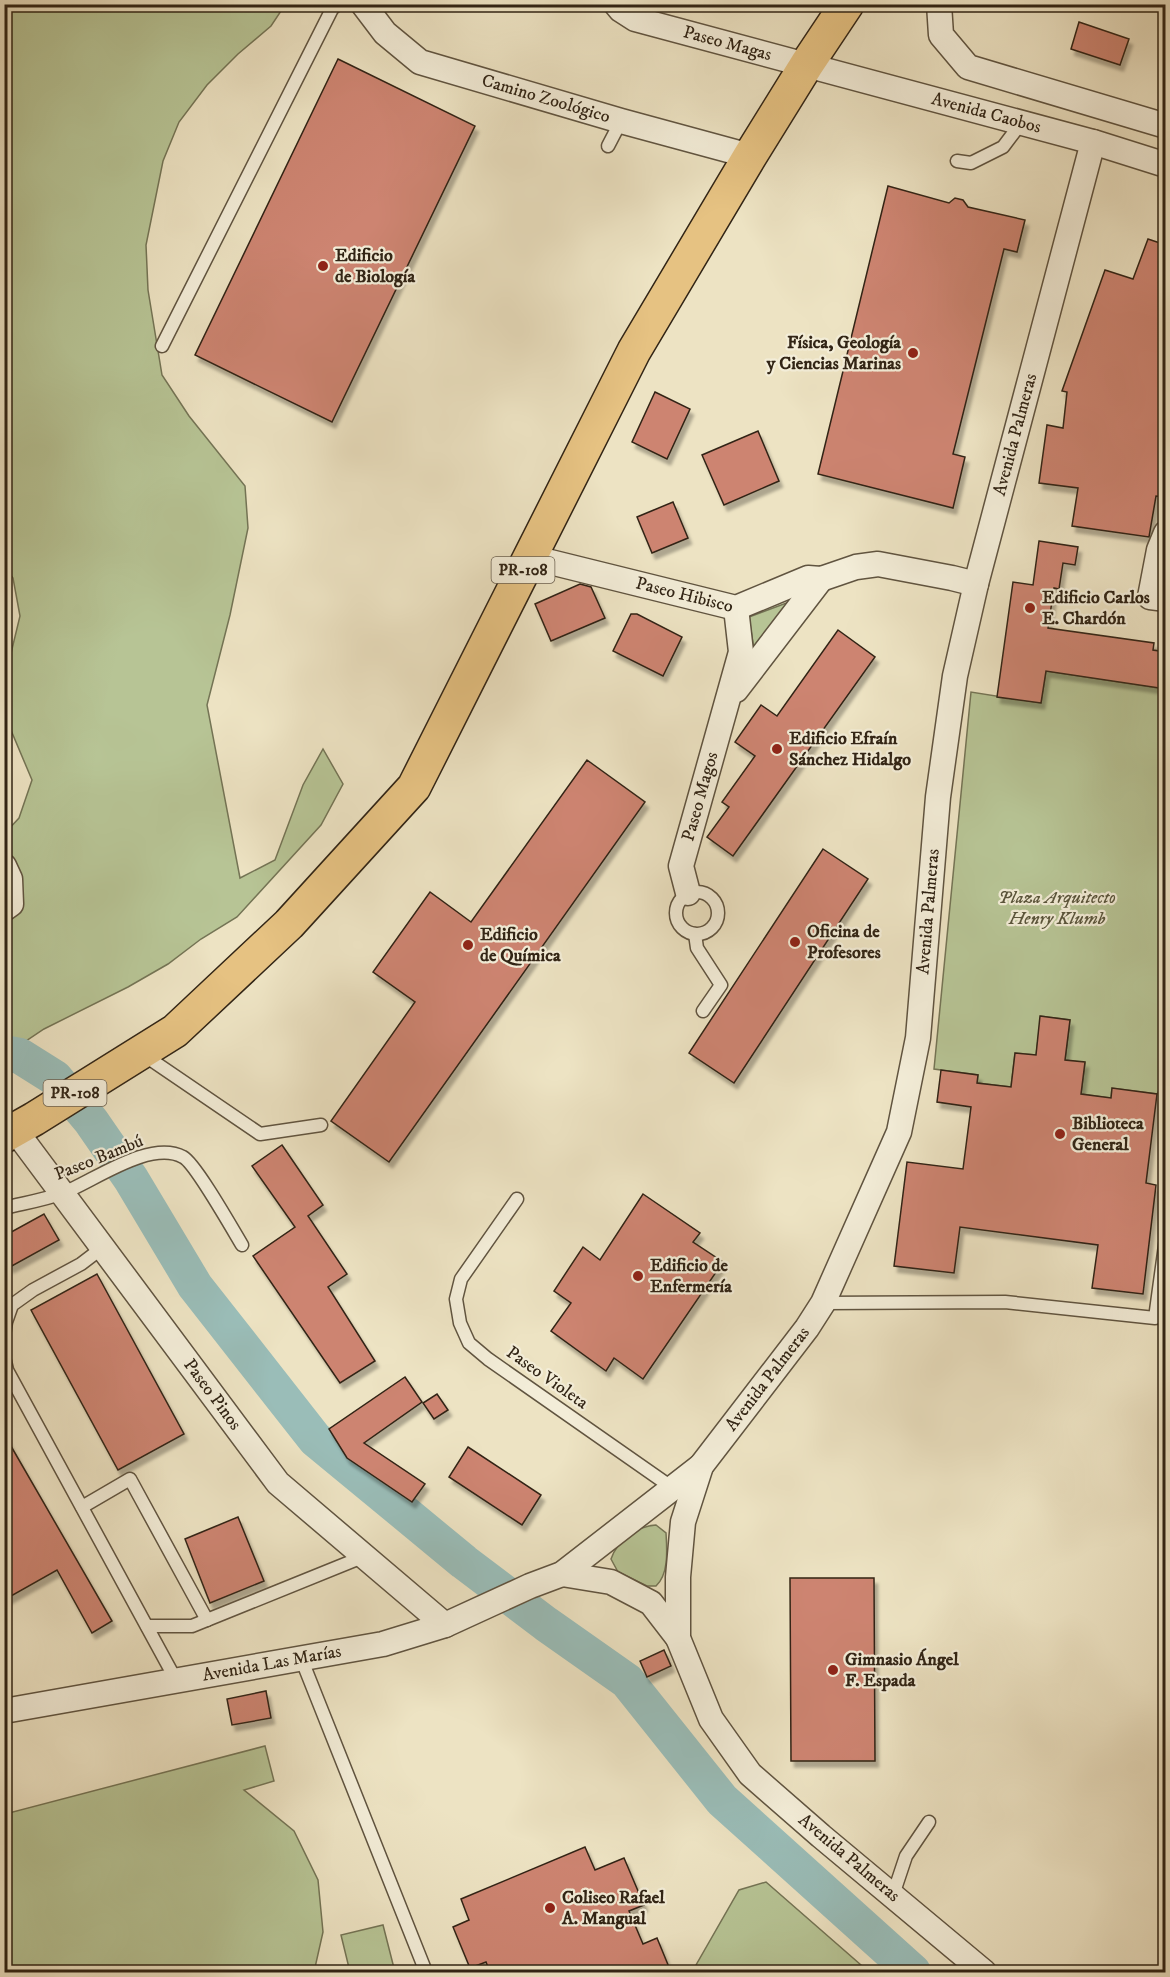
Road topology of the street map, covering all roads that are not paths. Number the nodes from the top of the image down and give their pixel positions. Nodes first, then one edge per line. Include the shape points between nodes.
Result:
1 (338, 4) edge
2 (363, 4) edge
3 (616, 4) edge
4 (848, 4) edge
5 (939, 4) edge
6 (807, 64) junction
7 (621, 121) junction
8 (1022, 123) junction
9 (1166, 126) edge
10 (1093, 142) junction
11 (608, 146) dead end
12 (750, 156) junction
13 (957, 161) dead end
14 (1166, 165) edge
15 (162, 346) dead end
16 (1166, 533) edge
17 (530, 557) junction
18 (821, 579) junction
19 (976, 584) junction
20 (1166, 599) edge
21 (736, 608) junction
22 (729, 699) junction
23 (4, 866) edge
24 (688, 893) junction
25 (4, 909) edge
26 (695, 934) junction
27 (703, 1011) dead end
28 (128, 1060) junction
29 (321, 1125) dead end
30 (18, 1128) edge
31 (63, 1193) junction
32 (517, 1199) dead end
33 (4, 1208) edge
34 (1166, 1238) edge
35 (242, 1245) dead end
36 (102, 1248) junction
37 (4, 1296) edge
38 (823, 1304) junction
39 (11, 1307) junction
40 (4, 1336) edge
41 (4, 1356) edge
42 (701, 1466) junction
43 (674, 1489) junction
44 (82, 1507) junction
45 (365, 1556) junction
46 (562, 1574) junction
47 (207, 1620) junction
48 (445, 1625) junction
49 (147, 1626) junction
50 (678, 1638) junction
51 (301, 1658) junction
52 (176, 1680) junction
53 (7, 1707) edge
54 (929, 1822) dead end
55 (893, 1895) junction
56 (426, 1972) edge
57 (984, 1972) edge

1 - 15 lane via 332,9
2 - 7 street, Camino Zoológico via 385,33 420,62
3 - 6 street, Paseo Magas via 635,19
4 - 6 main road, PR-108
5 - 9 street via 941,35 968,67
6 - 8 street, Avenida Caobos
6 - 12 main road, PR-108
7 - 11 lane
7 - 12 street, Camino Zoológico
8 - 10 street, Avenida Caobos
8 - 13 lane via 1003,147 971,163
10 - 14 street, Avenida Caobos
10 - 19 street, Avenida Palmeras
12 - 17 main road, PR-108 via 634,351
16 - 20 street via 1150,597
17 - 21 street, Paseo Hibisco
17 - 28 main road, PR-108 via 414,787 289,924 175,1031
18 - 19 street, Paseo Hibisco via 878,564
18 - 21 street, Paseo Hibisco via 808,578
18 - 22 street, Paseo Magos
19 - 38 street, Avenida Palmeras via 955,676 938,797 918,1038 900,1132
21 - 22 street, Paseo Magos via 741,652
22 - 24 street, Paseo Magos via 681,866
23 - 25 street via 10,879 11,904
24 - 26 lane via 677,903 675,918 685,932
24 - 26 lane via 703,892 715,900 720,914 715,927 702,935
26 - 27 lane via 697,948 721,985
28 - 29 lane via 260,1134
28 - 30 main road, PR-108
30 - 31 street, Paseo Pinos
31 - 33 lane, Paseo Bambú
31 - 35 lane, Paseo Bambú via 137,1158 166,1152 185,1158
31 - 36 street, Paseo Pinos
32 - 43 lane, Paseo Violeta via 461,1279 456,1299 469,1343
34 - 38 lane via 1155,1318 1005,1302
36 - 39 lane
36 - 45 street, Paseo Pinos via 278,1483
37 - 39 lane
38 - 42 street, Avenida Palmeras
39 - 40 lane
41 - 44 lane via 7,1370
42 - 43 street
42 - 50 street, Avenida Palmeras via 683,1522
43 - 46 street
44 - 47 lane via 130,1479
44 - 49 lane
45 - 47 lane
45 - 48 street, Paseo Pinos
46 - 48 street, Avenida Las Marías
46 - 50 street, Avenida Palmeras via 611,1582 651,1603
47 - 49 lane via 192,1626
48 - 51 street, Avenida Las Marías via 383,1644
49 - 52 lane
50 - 55 street, Avenida Palmeras via 711,1719 750,1774
51 - 52 street, Avenida Las Marías
51 - 56 lane
52 - 53 street, Avenida Las Marías
54 - 55 lane via 906,1856
55 - 57 street, Avenida Palmeras

